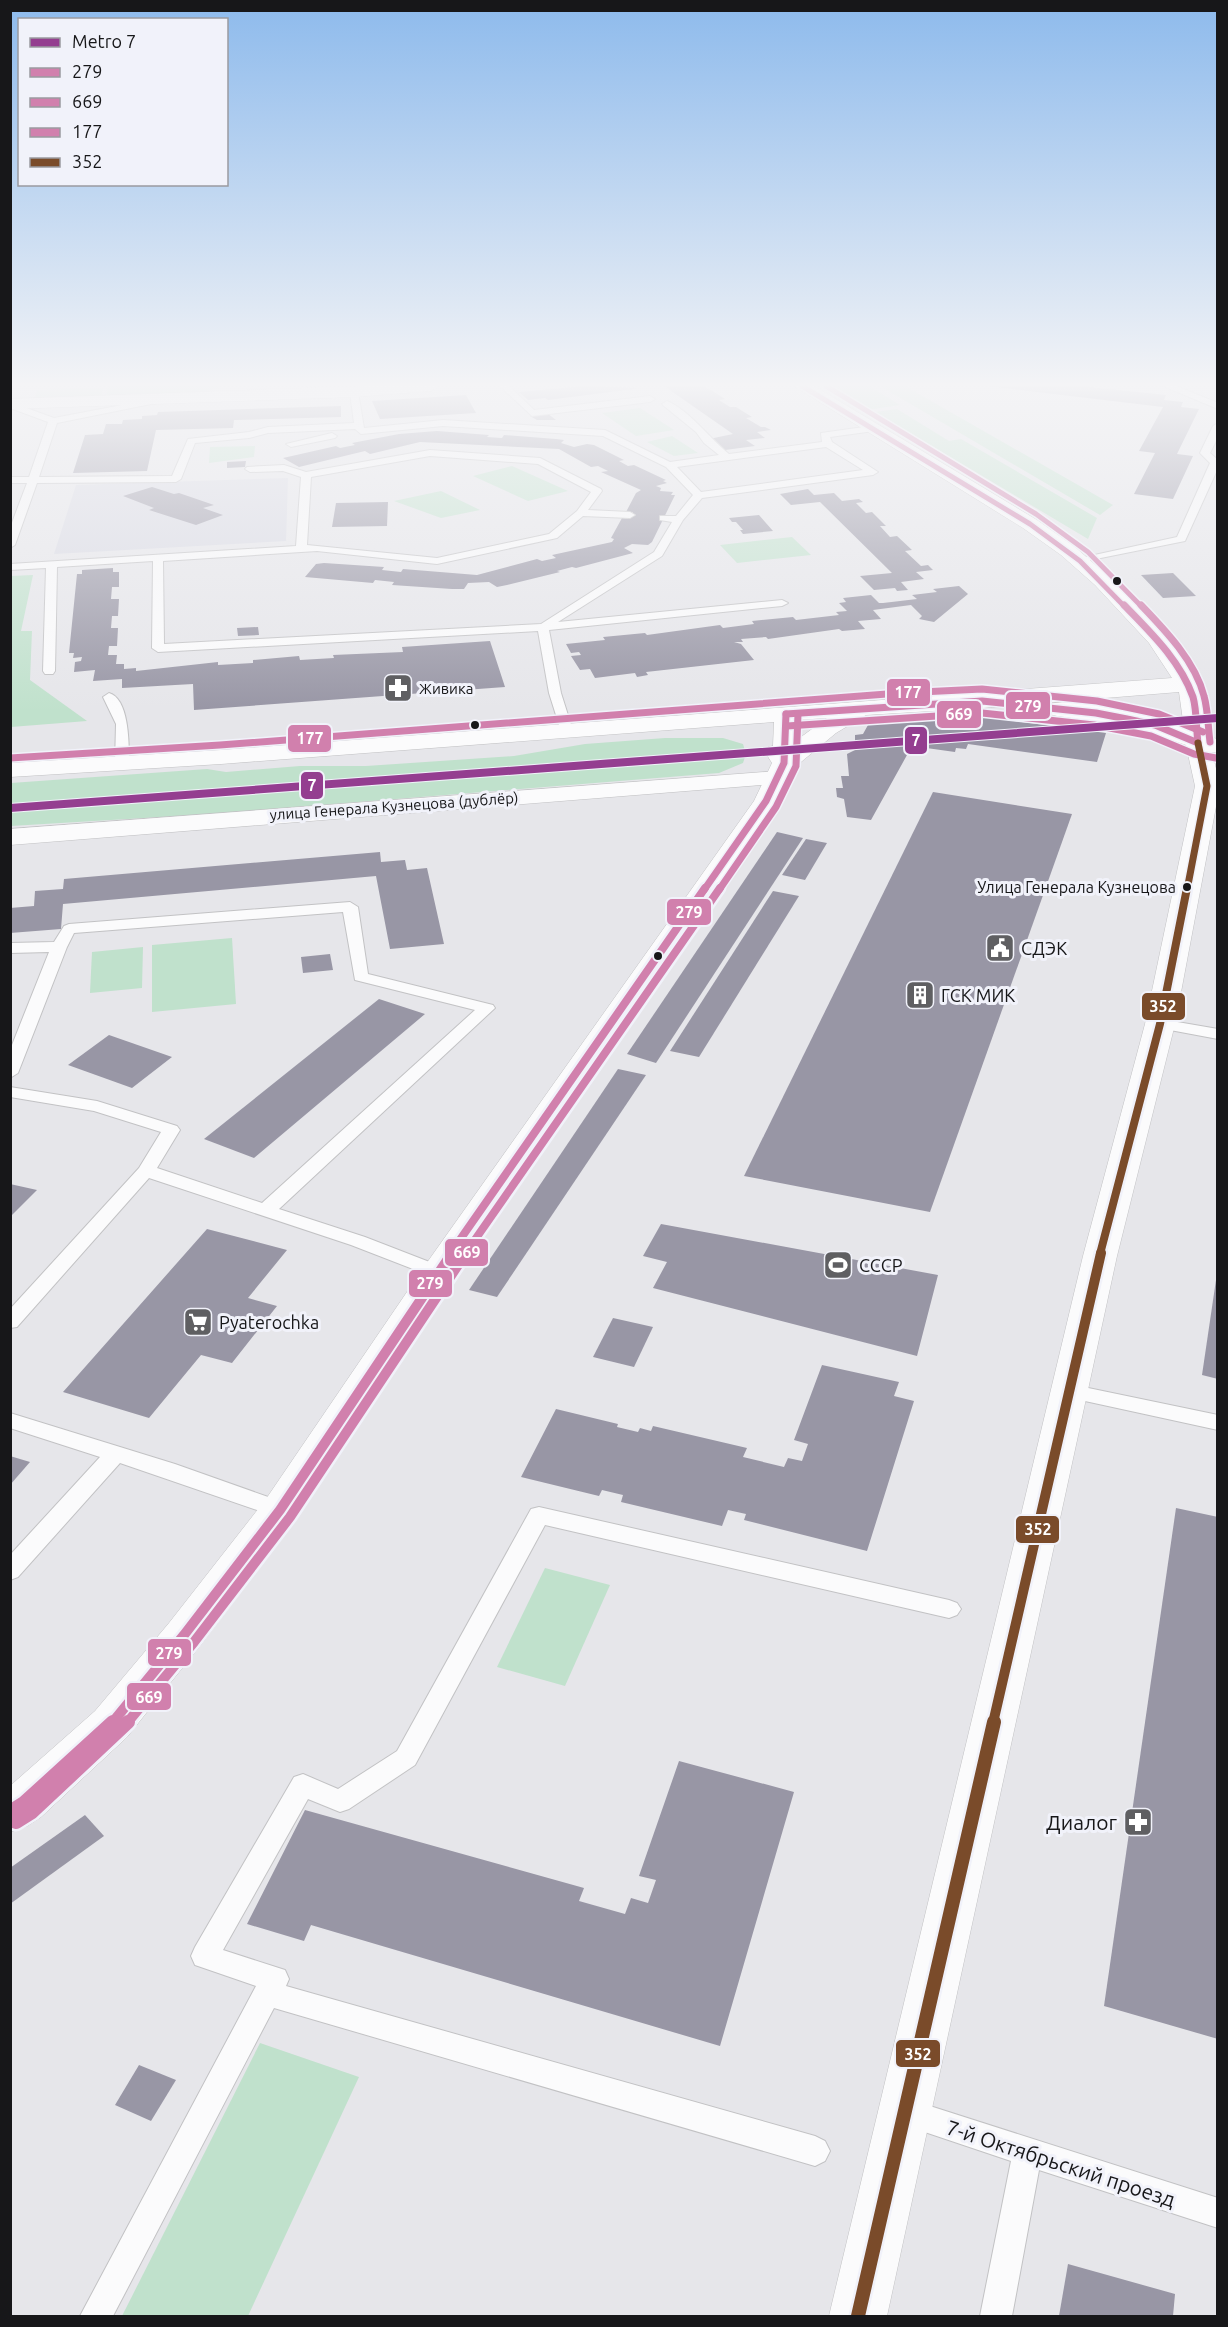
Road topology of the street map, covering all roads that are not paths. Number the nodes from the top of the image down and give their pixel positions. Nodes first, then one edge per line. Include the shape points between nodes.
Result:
1 (27, 495) edge
2 (305, 495) edge
3 (594, 495) edge
4 (699, 495) joint
5 (702, 495) edge
6 (981, 495) edge
7 (1201, 495) edge
8 (581, 513) junction
9 (630, 515) dead end
10 (664, 518) dead end
11 (679, 519) junction
12 (10, 545) edge
13 (301, 549) junction
14 (158, 558) junction
15 (1080, 561) junction
16 (52, 565) junction
17 (10, 567) edge
18 (782, 603) dead end
19 (543, 627) junction
20 (49, 671) dead end
21 (1187, 684) junction
22 (109, 697) dead end
23 (982, 701) junction
24 (868, 707) junction
25 (786, 714) junction
26 (739, 717) junction
27 (567, 731) junction
28 (1208, 744) edge
29 (122, 764) junction
30 (10, 770) edge
31 (781, 770) junction
32 (10, 837) edge
33 (59, 947) junction
34 (10, 948) edge
35 (1160, 1024) junction
36 (1218, 1034) edge
37 (10, 1073) edge
38 (10, 1092) edge
39 (146, 1171) junction
40 (265, 1211) junction
41 (438, 1272) junction
42 (10, 1322) edge
43 (1069, 1391) junction
44 (10, 1420) edge
45 (1218, 1423) edge
46 (115, 1454) junction
47 (280, 1510) junction
48 (10, 1571) edge
49 (949, 1609) dead end
50 (10, 1812) edge
51 (267, 1994) junction
52 (904, 2112) junction
53 (815, 2151) dead end
54 (1028, 2152) junction
55 (1218, 2213) edge
56 (96, 2316) edge
57 (858, 2316) edge
58 (996, 2316) edge

1 - 12 lane
2 - 13 lane
3 - 8 lane
4 - 5 lane
4 - 11 lane
6 - 15 main road
7 - 15 lane via 1181,539
8 - 9 lane
8 - 13 lane via 553,536 437,561
10 - 11 lane
11 - 19 lane via 658,554
13 - 14 lane
14 - 16 lane
14 - 19 lane via 158,648
15 - 21 main road via 1157,639
16 - 17 lane
16 - 20 lane
18 - 19 lane
19 - 27 lane via 555,693
21 - 23 main road
21 - 28 main road
22 - 29 lane via 122,724
23 - 24 main road
23 - 28 main road via 1126,718
24 - 25 main road
24 - 31 main road via 841,718
25 - 26 main road
25 - 31 main road
26 - 27 main road
26 - 31 main road via 765,734
27 - 29 main road
28 - 35 main road via 1207,786
29 - 30 main road
31 - 32 main road, улица Генерала Кузнецова (дублёр)
31 - 41 main road via 766,801
33 - 34 lane
33 - 37 lane
33 - 40 lane via 69,929 350,907 361,977 487,1008
35 - 36 lane
35 - 43 main road
38 - 39 lane via 97,1106 171,1130
39 - 40 lane
39 - 42 lane
40 - 41 lane via 358,1240
41 - 47 main road
43 - 45 lane
43 - 52 main road
44 - 46 lane
46 - 47 lane
46 - 48 lane
47 - 50 main road via 111,1724
49 - 51 lane via 539,1515 406,1758 340,1801 303,1785 205,1956 275,1979
51 - 53 lane
51 - 56 lane
52 - 54 lane, 7-й Октябрьский проезд
52 - 57 main road
54 - 55 lane, 7-й Октябрьский проезд
54 - 58 lane

